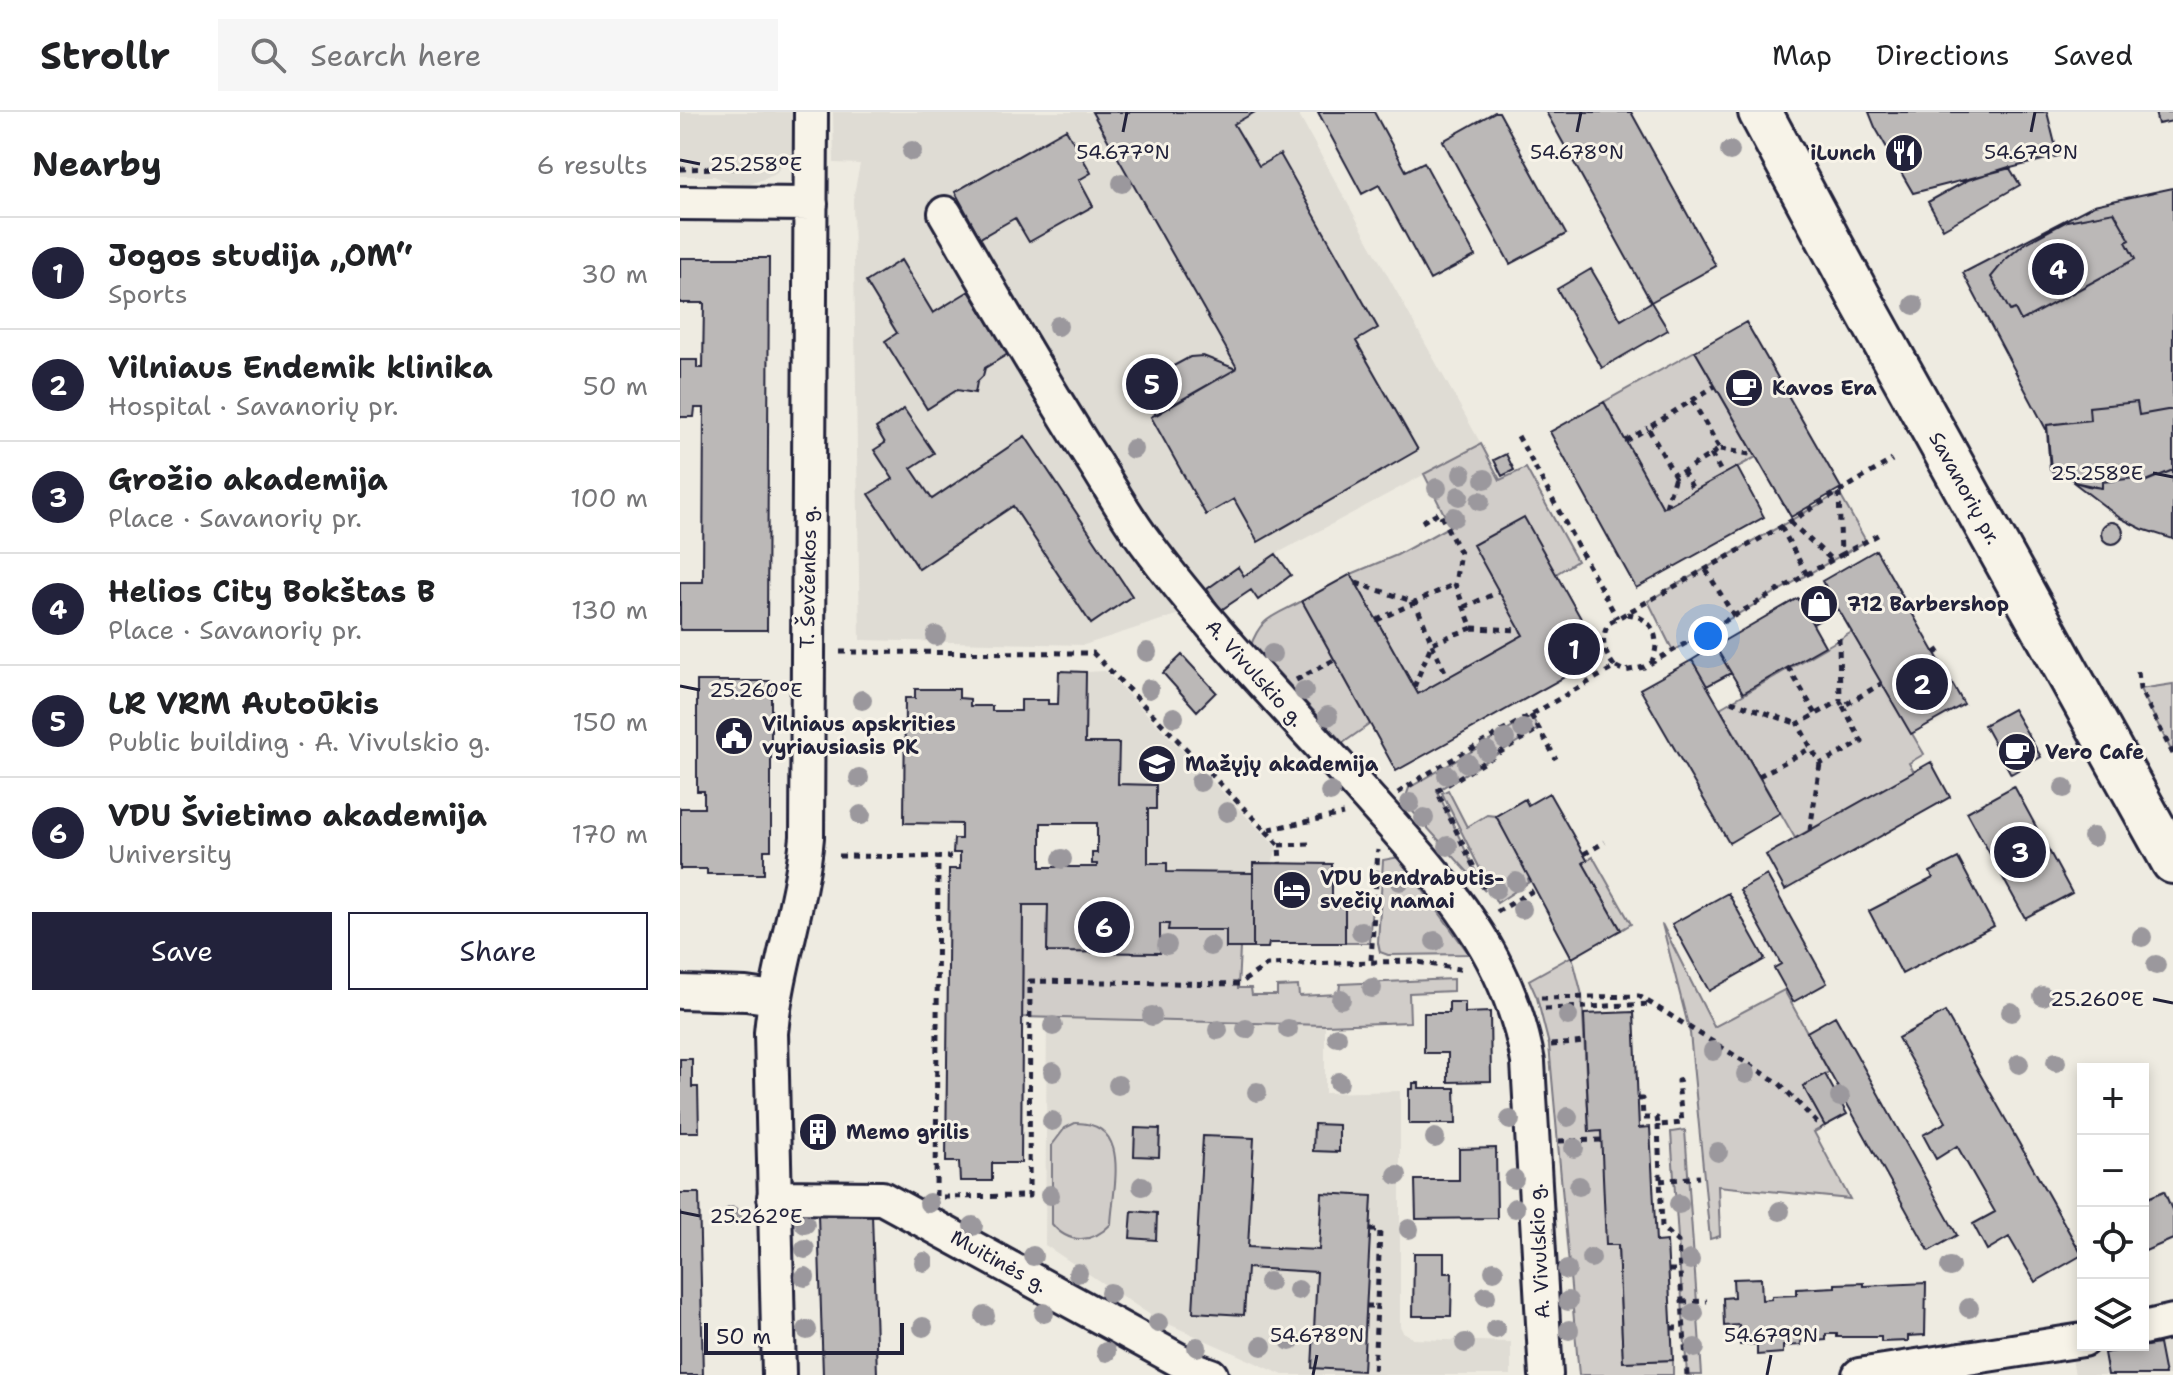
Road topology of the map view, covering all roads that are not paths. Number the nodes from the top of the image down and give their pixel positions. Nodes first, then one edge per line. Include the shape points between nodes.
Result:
1 (811, 112) edge
2 (1760, 112) edge
3 (680, 203) edge
4 (811, 204) junction
5 (945, 213) dead end
6 (2173, 862) edge
7 (680, 992) edge
8 (774, 998) junction
9 (774, 1197) junction
10 (2173, 1321) edge
11 (2149, 1327) edge
12 (2077, 1341) edge
13 (779, 1375) edge
14 (1211, 1375) edge
15 (1546, 1375) edge
16 (1859, 1375) edge

1 - 4 street, T. Ševčenkos g.
2 - 6 main road, Savanorių pr.
3 - 4 street
4 - 8 street, T. Ševčenkos g. via 807,837
5 - 15 street, A. Vivulskio g. via 1058,407 1144,541 1471,919 1504,977 1528,1062
7 - 8 street
8 - 9 street, T. Ševčenkos g.
9 - 13 street, T. Ševčenkos g.
9 - 14 street, Muitinės g. via 882,1198
10 - 11 street
12 - 16 street

